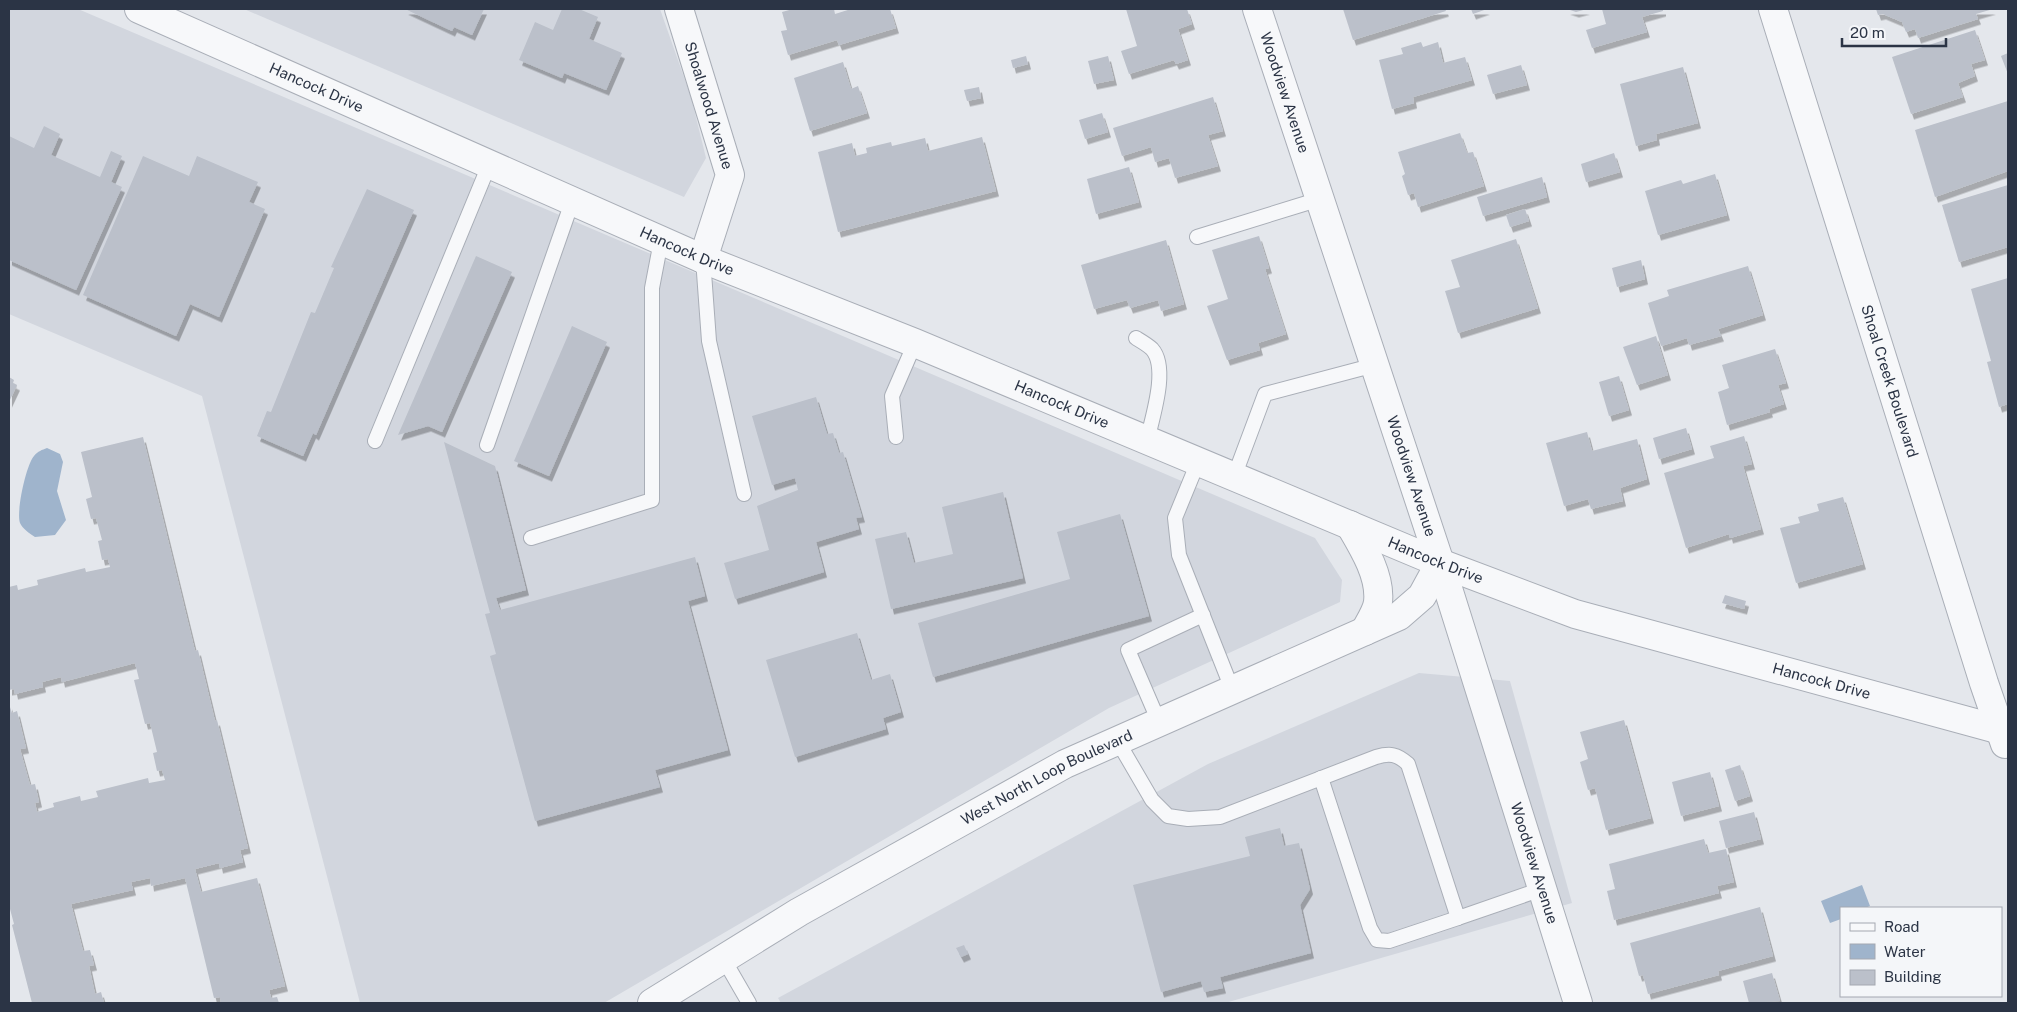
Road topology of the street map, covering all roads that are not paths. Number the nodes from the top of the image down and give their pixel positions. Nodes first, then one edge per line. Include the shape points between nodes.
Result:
1 (139, 9) edge
2 (679, 9) edge
3 (1257, 9) edge
4 (1773, 9) edge
5 (489, 166) junction
6 (1320, 199) junction
7 (572, 202) junction
8 (1198, 237) dead end
9 (661, 241) junction
10 (703, 259) junction
11 (1136, 338) dead end
12 (915, 343) junction
13 (1374, 365) junction
14 (896, 437) dead end
15 (375, 441) dead end
16 (1147, 441) junction
17 (487, 445) dead end
18 (1198, 462) junction
19 (1234, 476) junction
20 (744, 494) dead end
21 (1350, 525) junction
22 (531, 538) dead end
23 (1440, 563) junction
24 (1203, 615) junction
25 (1366, 631) junction
26 (1232, 689) junction
27 (1159, 722) junction
28 (2005, 738) edge
29 (1117, 740) junction
30 (1321, 778) junction
31 (1542, 888) junction
32 (1458, 918) junction
33 (723, 958) junction
34 (652, 1003) edge
35 (749, 1003) edge
36 (1578, 1003) edge

1 - 5 street, Hancock Drive
2 - 10 street, Shoalwood Avenue via 730,175
3 - 6 street, Woodview Avenue
4 - 28 street, Shoal Creek Boulevard
5 - 7 street, Hancock Drive
5 - 15 lane
6 - 8 lane
6 - 13 street, Woodview Avenue
7 - 9 street, Hancock Drive
7 - 17 lane
9 - 10 street, Hancock Drive
9 - 22 lane via 652,288 652,500
10 - 12 street, Hancock Drive
10 - 20 lane via 709,341
11 - 16 lane via 1153,350 1160,370
12 - 14 lane via 892,396
12 - 16 street, Hancock Drive
13 - 19 lane via 1265,394
13 - 23 street, Woodview Avenue
16 - 18 street, Hancock Drive
18 - 19 street, Hancock Drive
18 - 24 lane via 1175,518 1179,555
19 - 21 street, Hancock Drive
21 - 23 street, Hancock Drive
21 - 25 street via 1366,551 1375,578 1378,602
23 - 25 street, West North Loop Boulevard via 1422,596 1399,616
23 - 28 street, Hancock Drive via 1575,614
23 - 31 street, Woodview Avenue
24 - 26 lane
24 - 27 lane via 1128,650
25 - 26 street, West North Loop Boulevard
26 - 27 street, West North Loop Boulevard
27 - 29 street, West North Loop Boulevard
29 - 30 lane via 1152,800 1168,816 1188,820 1220,817
29 - 33 street, West North Loop Boulevard via 1056,769
30 - 32 lane via 1370,928 1377,940 1389,941
30 - 32 lane via 1387,754 1399,755 1408,764
31 - 32 lane
31 - 36 street, Woodview Avenue
33 - 34 street, West North Loop Boulevard
33 - 35 lane

